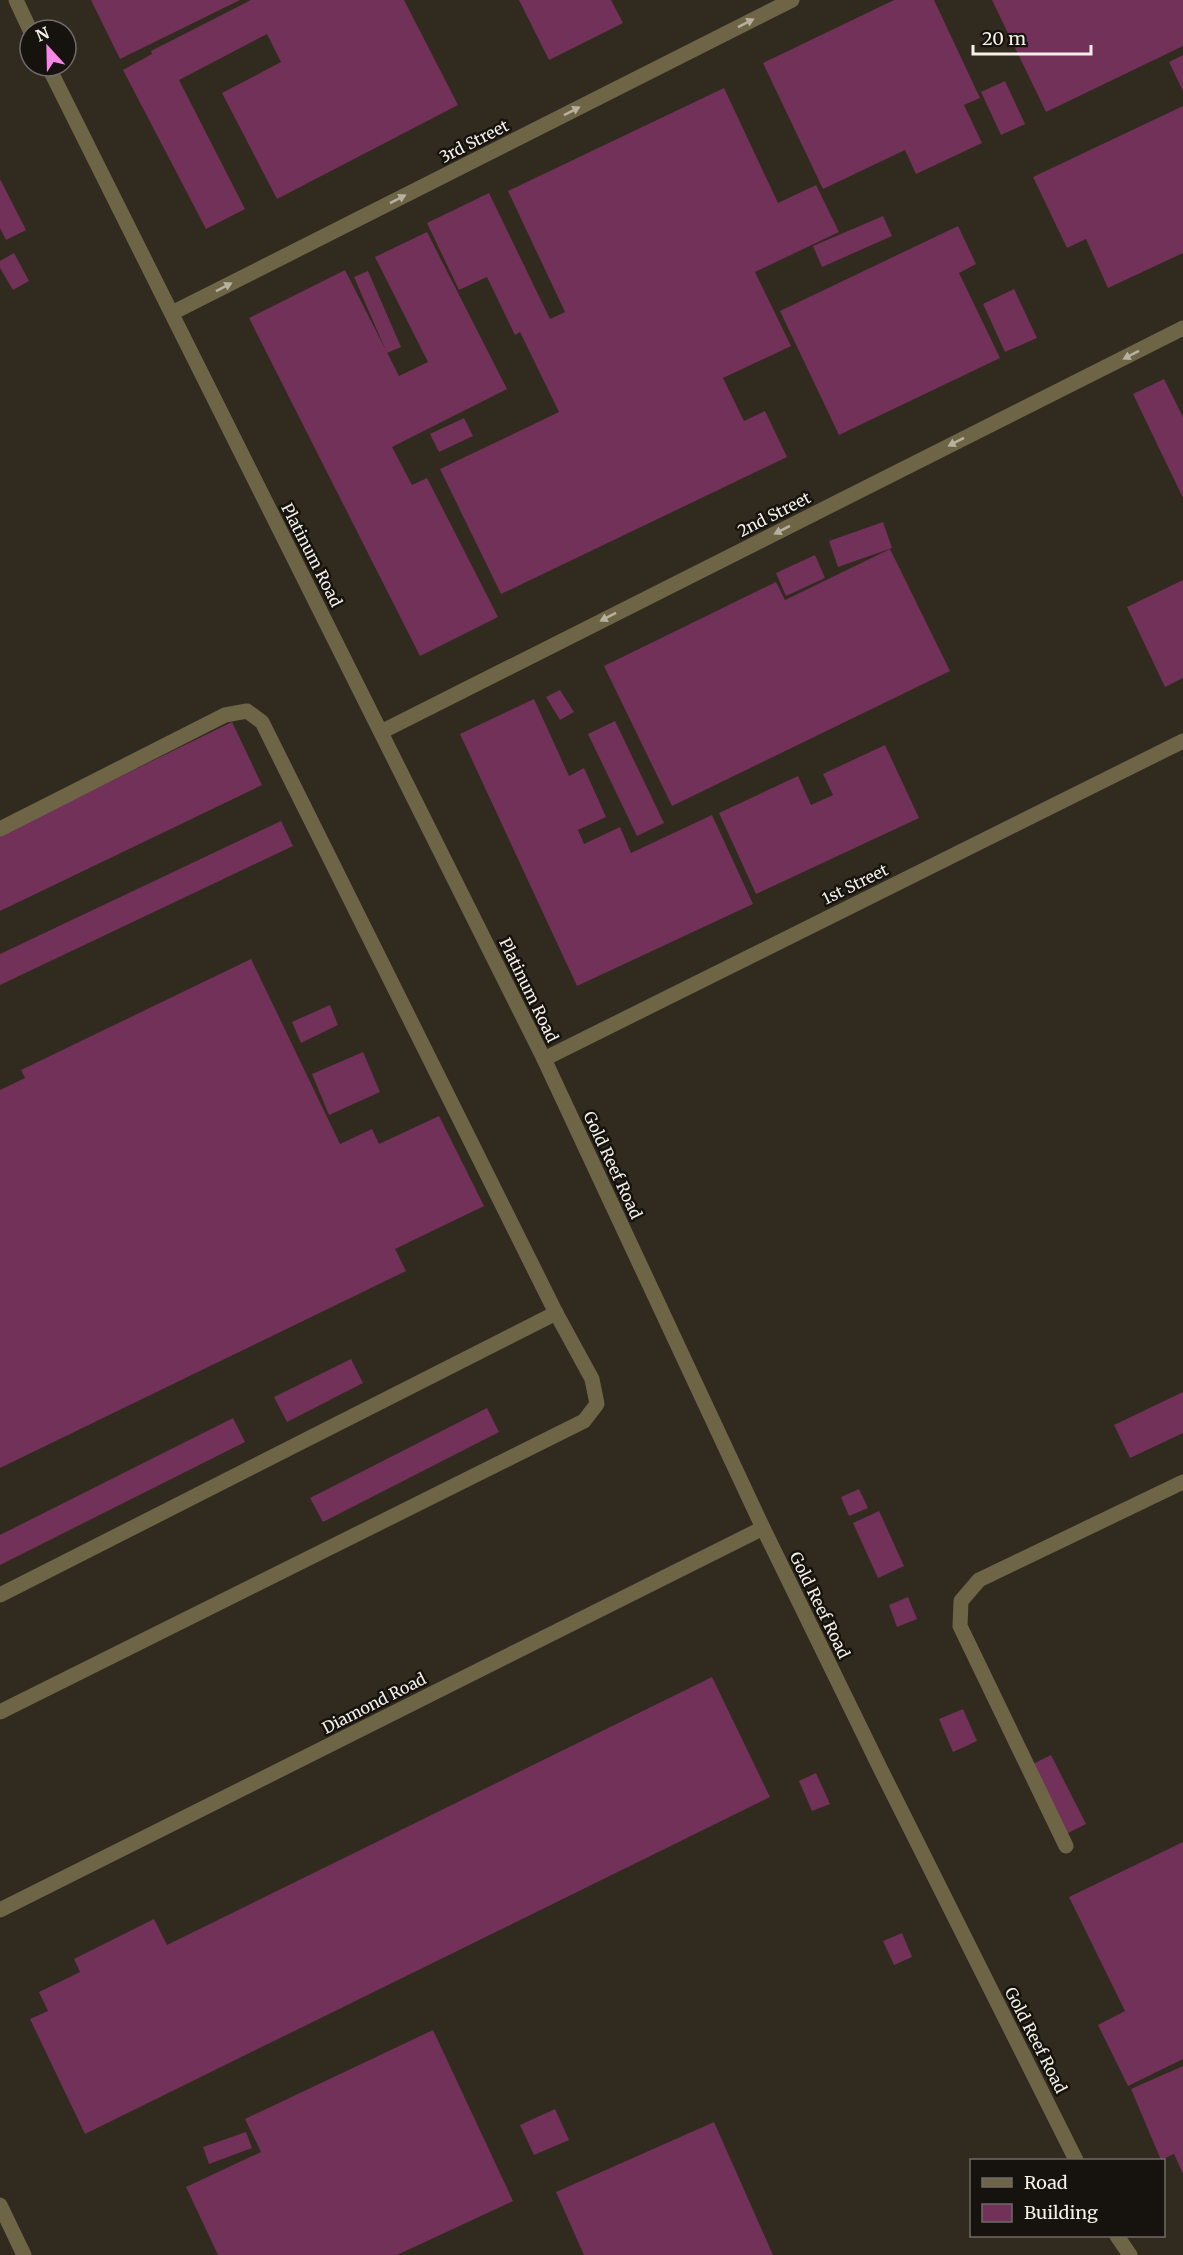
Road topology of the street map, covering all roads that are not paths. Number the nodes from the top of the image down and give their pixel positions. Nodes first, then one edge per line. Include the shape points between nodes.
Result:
1 (15, 0) edge
2 (792, 0) edge
3 (24, 18) edge
4 (54, 78) edge
5 (172, 313) junction
6 (1183, 328) edge
7 (381, 732) junction
8 (1183, 741) edge
9 (0, 829) edge
10 (544, 1059) junction
11 (556, 1314) junction
12 (1183, 1482) edge
13 (763, 1528) junction
14 (0, 1595) edge
15 (0, 1712) edge
16 (1066, 1846) dead end
17 (0, 1910) edge
18 (1076, 2159) edge
19 (0, 2205) edge
20 (1118, 2237) edge
21 (24, 2255) edge
22 (1130, 2255) edge

1 - 3 street
5 -> 2 street, 3rd Street
4 - 5 street, Platinum Road
5 - 7 street, Platinum Road
6 -> 7 street, 2nd Street
7 - 10 street, Platinum Road
8 - 10 street, 1st Street
9 - 11 street via 225,715 247,711 262,722
10 - 13 street, Gold Reef Road
11 - 14 street
11 - 15 street via 592,1379 597,1404 584,1421
12 - 16 street via 979,1580 961,1601 960,1626
13 - 17 street, Diamond Road
13 - 18 street, Gold Reef Road
19 - 21 street
20 - 22 street

